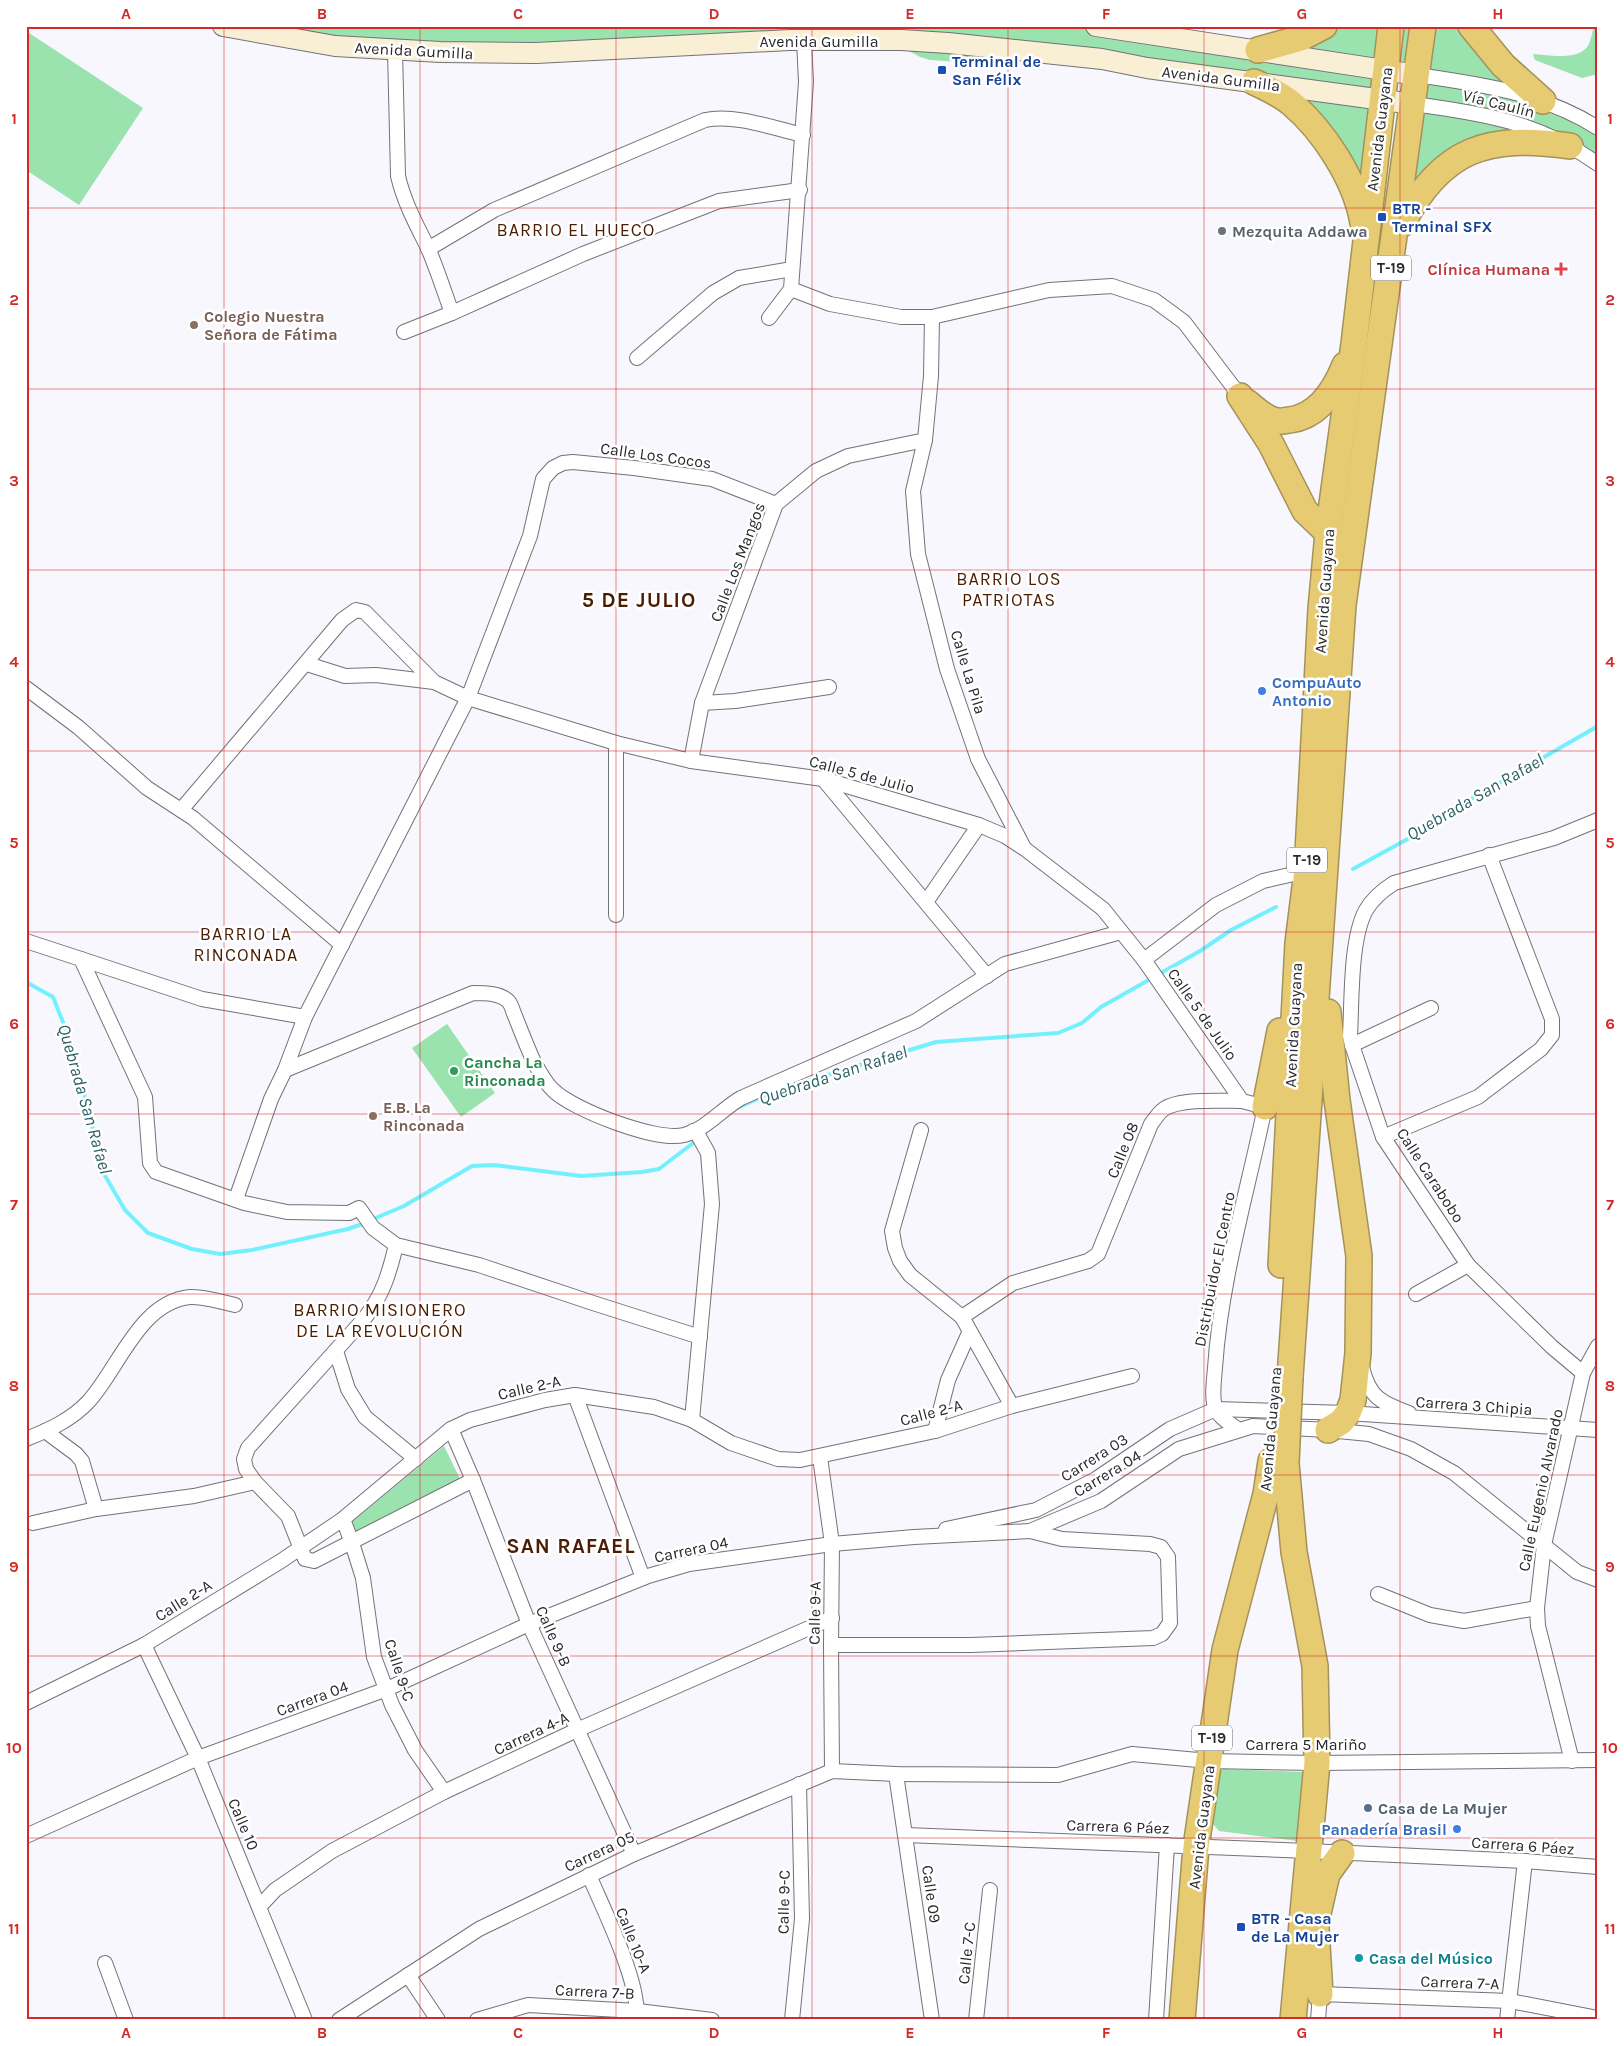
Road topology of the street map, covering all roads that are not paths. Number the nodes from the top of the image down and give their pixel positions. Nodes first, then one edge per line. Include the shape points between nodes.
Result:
1 (223, 26) edge
2 (1096, 26) edge
3 (1324, 26) edge
4 (1391, 26) edge
5 (1423, 26) edge
6 (1471, 26) edge
7 (804, 40) junction
8 (396, 50) junction
9 (1258, 50) junction
10 (1386, 70) junction
11 (1417, 75) junction
12 (1254, 82) junction
13 (1382, 99) junction
14 (1543, 101) junction
15 (1413, 104) junction
16 (1598, 128) edge
17 (803, 135) junction
18 (1570, 146) junction
19 (1598, 164) edge
20 (800, 190) junction
21 (1366, 237) junction
22 (1395, 238) junction
23 (428, 249) junction
24 (792, 269) junction
25 (791, 288) junction
26 (452, 313) junction
27 (932, 317) junction
28 (769, 318) dead end
29 (404, 332) dead end
30 (1354, 344) junction
31 (637, 358) dead end
32 (1240, 396) junction
33 (924, 440) junction
34 (776, 504) junction
35 (1328, 533) junction
36 (307, 664) junction
37 (434, 682) junction
38 (829, 687) dead end
39 (26, 688) edge
40 (468, 698) junction
41 (702, 703) junction
42 (616, 743) junction
43 (691, 761) junction
44 (823, 780) junction
45 (181, 810) junction
46 (1598, 820) edge
47 (979, 825) junction
48 (1025, 849) junction
49 (1489, 855) junction
50 (1306, 871) junction
51 (926, 902) junction
52 (616, 915) dead end
53 (1121, 932) junction
54 (26, 941) edge
55 (1309, 943) junction
56 (342, 945) junction
57 (81, 959) junction
58 (1147, 964) junction
59 (987, 976) junction
60 (1431, 1008) dead end
61 (305, 1017) junction
62 (1352, 1045) junction
63 (285, 1070) junction
64 (1254, 1104) junction
65 (921, 1130) dead end
66 (696, 1133) junction
67 (1383, 1137) junction
68 (236, 1199) junction
69 (396, 1245) junction
70 (1468, 1265) junction
71 (1416, 1294) dead end
72 (235, 1305) dead end
73 (962, 1317) junction
74 (970, 1333) junction
75 (700, 1337) junction
76 (1598, 1346) edge
77 (336, 1351) junction
78 (1358, 1353) junction
79 (1583, 1373) junction
80 (1132, 1376) dead end
81 (575, 1395) junction
82 (1012, 1406) junction
83 (1216, 1409) junction
84 (1348, 1413) junction
85 (1426, 1419) junction
86 (692, 1420) junction
87 (451, 1429) junction
88 (1239, 1430) junction
89 (1328, 1430) junction
90 (1570, 1430) junction
91 (1598, 1430) edge
92 (45, 1431) junction
93 (935, 1431) junction
94 (26, 1439) edge
95 (820, 1457) junction
96 (416, 1459) junction
97 (1278, 1462) junction
98 (473, 1480) junction
99 (255, 1482) junction
100 (96, 1508) junction
101 (343, 1519) junction
102 (33, 1524) dead end
103 (1030, 1531) junction
104 (914, 1537) junction
105 (352, 1543) junction
106 (832, 1544) junction
107 (1544, 1545) junction
108 (301, 1547) junction
109 (643, 1578) junction
110 (1598, 1580) edge
111 (1378, 1594) dead end
112 (1537, 1608) junction
113 (832, 1618) junction
114 (529, 1624) junction
115 (144, 1645) junction
116 (831, 1645) junction
117 (387, 1689) junction
118 (26, 1703) edge
119 (577, 1730) junction
120 (198, 1758) junction
121 (1598, 1760) edge
122 (1209, 1761) junction
123 (1572, 1761) junction
124 (1317, 1763) junction
125 (832, 1771) junction
126 (896, 1774) junction
127 (799, 1784) junction
128 (444, 1792) junction
129 (906, 1835) junction
130 (26, 1836) edge
131 (1167, 1846) junction
132 (1196, 1847) junction
133 (1308, 1851) junction
134 (1342, 1853) junction
135 (634, 1854) junction
136 (1526, 1861) junction
137 (1598, 1867) edge
138 (589, 1875) junction
139 (1306, 1888) junction
140 (990, 1890) dead end
141 (260, 1906) junction
142 (1316, 1928) junction
143 (105, 1963) dead end
144 (1298, 1965) junction
145 (408, 1975) junction
146 (1320, 1994) junction
147 (1510, 2001) junction
148 (637, 2015) edge
149 (1598, 2018) edge
150 (126, 2020) edge
151 (305, 2020) edge
152 (339, 2020) edge
153 (438, 2020) edge
154 (477, 2020) edge
155 (712, 2020) edge
156 (792, 2020) edge
157 (932, 2020) edge
158 (976, 2020) edge
159 (1156, 2020) edge
160 (1182, 2020) edge
161 (1293, 2020) edge
162 (1318, 2020) edge
163 (1507, 2020) edge

1 - 8 main road, Avenida Gumilla via 335,46
2 - 9 main road, Avenida Gumilla
3 - 9 highway via 1301,38
4 - 10 highway, Avenida Guayana / T-19
5 - 11 highway, Avenida Guayana / T-19
6 - 14 highway via 1503,65
7 - 8 main road, Avenida Gumilla via 536,53
7 - 12 main road, Avenida Gumilla via 901,40 990,46
7 - 17 street
8 - 23 street via 398,176 406,204
9 - 10 main road, Avenida Gumilla
10 - 11 main road, Avenida Gumilla
10 - 13 highway, Avenida Guayana / T-19
11 - 14 street, Vía Caulín via 1487,86
11 - 15 highway, Avenida Guayana / T-19
12 - 13 main road, Avenida Gumilla
12 - 21 highway via 1303,114 1331,150 1355,192
13 - 15 main road, Avenida Gumilla
13 - 21 highway, Avenida Guayana / T-19
14 - 16 street, Vía Caulín
15 - 18 street, Vía Caulín via 1508,120
15 - 22 highway, Avenida Guayana / T-19
17 - 20 street
17 - 23 street via 739,121 705,120 494,210
18 - 19 street, Vía Caulín
18 - 22 highway via 1515,141 1497,143 1462,156 1422,190
20 - 24 street
20 - 26 street via 719,201 583,254
21 - 30 highway, Avenida Guayana / T-19
22 - 55 highway, Avenida Guayana / T-19 via 1343,605
23 - 26 street
24 - 25 street
24 - 31 street via 739,278 713,293
25 - 27 street via 830,304 901,317
25 - 28 street
26 - 29 street
27 - 32 street via 1048,290 1112,286 1154,300 1184,322
27 - 33 street, Calle La Pila via 931,376
30 - 32 highway via 1338,382 1323,403 1300,418 1278,422 1260,414
30 - 35 highway, Avenida Guayana / T-19
32 - 35 highway via 1271,444 1305,511
33 - 34 street, Calle Los Mangos via 848,456 816,471
33 - 48 street, Calle La Pila via 913,491 918,554 947,669 978,759
34 - 40 street, Calle Los Cocos via 712,480 573,462 553,468 543,479 530,536
34 - 41 street, Calle Los Mangos
35 - 50 highway, Avenida Guayana / T-19
36 - 37 street via 345,676 376,675
36 - 37 street, Calle 5 de Julio via 348,615 356,610 365,612
36 - 45 street
37 - 40 street, Calle 5 de Julio
38 - 41 street
39 - 45 street via 78,727 148,788
40 - 42 street, Calle 5 de Julio
40 - 56 street
41 - 43 street, Calle Los Mangos
42 - 43 street, Calle 5 de Julio
42 - 52 street
43 - 44 street, Calle 5 de Julio
44 - 47 street, Calle 5 de Julio
44 - 51 street
45 - 56 street
46 - 49 street via 1554,838
47 - 48 street, Calle 5 de Julio
47 - 51 street
48 - 53 street, Calle 5 de Julio via 1103,909
49 - 62 street, Calle Carabobo via 1394,883 1379,893 1366,909 1358,927
49 - 67 street via 1552,1019 1552,1035 1541,1049 1478,1097
50 - 55 highway, Avenida Guayana / T-19
50 - 58 street via 1263,881 1216,905
51 - 59 street
53 - 58 street, Calle 5 de Julio
53 - 59 street via 1005,964
54 - 57 street
55 - 64 highway
55 - 78 highway via 1337,1100 1359,1256
55 - 97 highway, Avenida Guayana / T-19, bridge
56 - 61 street
57 - 61 street via 202,999
57 - 68 street via 145,1097 152,1168 161,1175
58 - 64 street, Calle 5 de Julio
59 - 66 street via 916,1021 741,1098
60 - 62 street
61 - 63 street
62 - 67 street, Calle Carabobo
63 - 66 street via 473,993 487,992 509,1002 534,1062 553,1090 587,1111 626,1127 674,1136
63 - 68 street via 271,1098
64 - 73 street, Calle 08 via 1207,1100 1164,1109 1151,1124 1098,1254 1088,1261 1013,1283
64 - 83 street, Distribuidor El Centro via 1217,1333 1213,1388
65 - 73 street via 892,1231 895,1248 910,1275
66 - 75 street via 708,1153 712,1204
67 - 70 street, Calle Carabobo
68 - 69 street via 287,1212 350,1213 359,1208 373,1228
69 - 75 street via 479,1265
69 - 77 street via 377,1303
70 - 71 street
70 - 79 street, Calle Carabobo
72 - 92 street via 191,1297 176,1300 162,1308 138,1330 89,1401 69,1419
73 - 74 street
74 - 82 street
74 - 93 street via 948,1380
75 - 86 street
76 - 79 street, Calle Eugenio Alvarado
77 - 96 street via 348,1389 365,1416
77 - 99 street via 248,1448 244,1459 246,1469
78 - 84 highway via 1353,1400
78 - 85 street via 1366,1383 1375,1396 1392,1407
79 - 90 street, Calle Eugenio Alvarado
80 - 82 street, Calle 2-A
81 - 86 street, Calle 2-A via 654,1408
81 - 87 street, Calle 2-A via 479,1417
81 - 109 street
82 - 93 street, Calle 2-A
83 - 84 street, Carrera 03
83 - 88 street
83 - 104 street, Carrera 03 via 1170,1428 1096,1479 1036,1510
84 - 85 street, Carrera 3 Chipia
84 - 89 highway
85 - 90 street, Carrera 3 Chipia
86 - 95 street, Calle 2-A via 730,1443 778,1459
87 - 96 street, Calle 2-A
87 - 98 street, Calle 9-B
88 - 89 street, Carrera 04 via 1253,1426
88 - 103 street, Carrera 04 via 1178,1449 1100,1501
89 - 107 street, Carrera 04 via 1369,1434 1411,1449 1454,1473
90 - 91 street, Carrera 3 Chipia
90 - 107 street, Calle Eugenio Alvarado
92 - 94 street
92 - 100 street via 82,1461
93 - 95 street, Calle 2-A
95 - 106 street, Calle 9-A
96 - 101 street, Calle 2-A
97 - 122 highway, Avenida Guayana / T-19 via 1266,1494 1225,1650
97 - 124 highway, Avenida Guayana / T-19 via 1315,1666
98 - 105 street
98 - 114 street, Calle 9-B
99 - 100 street via 194,1496
99 - 108 street via 288,1516
100 - 102 street
101 - 105 street, Calle 9-C
101 - 108 street, Calle 2-A
103 - 104 street, Carrera 04
103 - 116 street via 1062,1539 1161,1547 1168,1557 1170,1623 1162,1634 1153,1638 971,1645
104 - 106 street, Carrera 04
105 - 108 street via 314,1561 305,1559
105 - 117 street, Calle 9-C via 363,1578 374,1657
106 - 109 street, Carrera 04 via 689,1564
106 - 113 street, Calle 9-A
107 - 110 street, Carrera 04 via 1577,1572
107 - 112 street, Calle Eugenio Alvarado
108 - 115 street, Calle 2-A
109 - 114 street, Carrera 04
111 - 112 street via 1430,1614 1464,1621
112 - 123 street, Calle Eugenio Alvarado via 1538,1626
113 - 116 street, Calle 9-A
113 - 119 street, Carrera 4-A
114 - 117 street, Carrera 04
114 - 119 street, Calle 9-B
115 - 118 street, Calle 2-A
115 - 120 street, Calle 10
116 - 125 street, Calle 9-A
117 - 120 street, Carrera 04
117 - 128 street, Calle 9-C via 415,1750
119 - 128 street, Carrera 4-A
119 - 135 street, Calle 9-B
120 - 130 street, Carrera 04
120 - 141 street, Calle 10
121 - 123 street, Carrera 5 Mariño
122 - 124 street, Carrera 5 Mariño
122 - 126 street, Carrera 5 Mariño via 1132,1754 1058,1775
122 - 132 highway, Avenida Guayana / T-19
123 - 124 street, Carrera 5 Mariño
124 - 133 highway, Avenida Guayana / T-19
125 - 126 street, Carrera 05
125 - 127 street, Carrera 05
126 - 129 street, Calle 09
127 - 135 street, Carrera 05
127 - 156 street, Calle 9-C via 802,1919
128 - 141 street, Carrera 4-A via 332,1850 275,1890
129 - 131 street, Carrera 6 Páez
129 - 157 street, Calle 09
131 - 132 street, Carrera 6 Páez
131 - 159 street
132 - 133 street, Carrera 6 Páez
132 - 160 highway, Avenida Guayana / T-19
133 - 134 street, Carrera 6 Páez
133 - 139 highway, Avenida Guayana / T-19
134 - 136 street, Carrera 6 Páez
134 - 142 highway via 1327,1874
135 - 138 street, Carrera 05
136 - 137 street, Carrera 6 Páez
136 - 147 street
138 - 145 street, Carrera 05 via 479,1929
138 - 148 street, Calle 10-A via 632,1980
139 - 142 highway
139 - 144 highway, Avenida Guayana / T-19
140 - 158 street, Calle 7-C
141 - 151 street, Calle 10
142 - 144 highway
142 - 146 highway
143 - 150 street
144 - 161 highway, Avenida Guayana / T-19
145 - 152 street, Carrera 05
145 - 153 street
146 - 147 street, Carrera 7-A
146 - 162 street
147 - 149 street, Carrera 7-A
147 - 163 street
148 - 154 street, Carrera 7-B via 528,2005
148 - 155 street, Carrera 7-B

